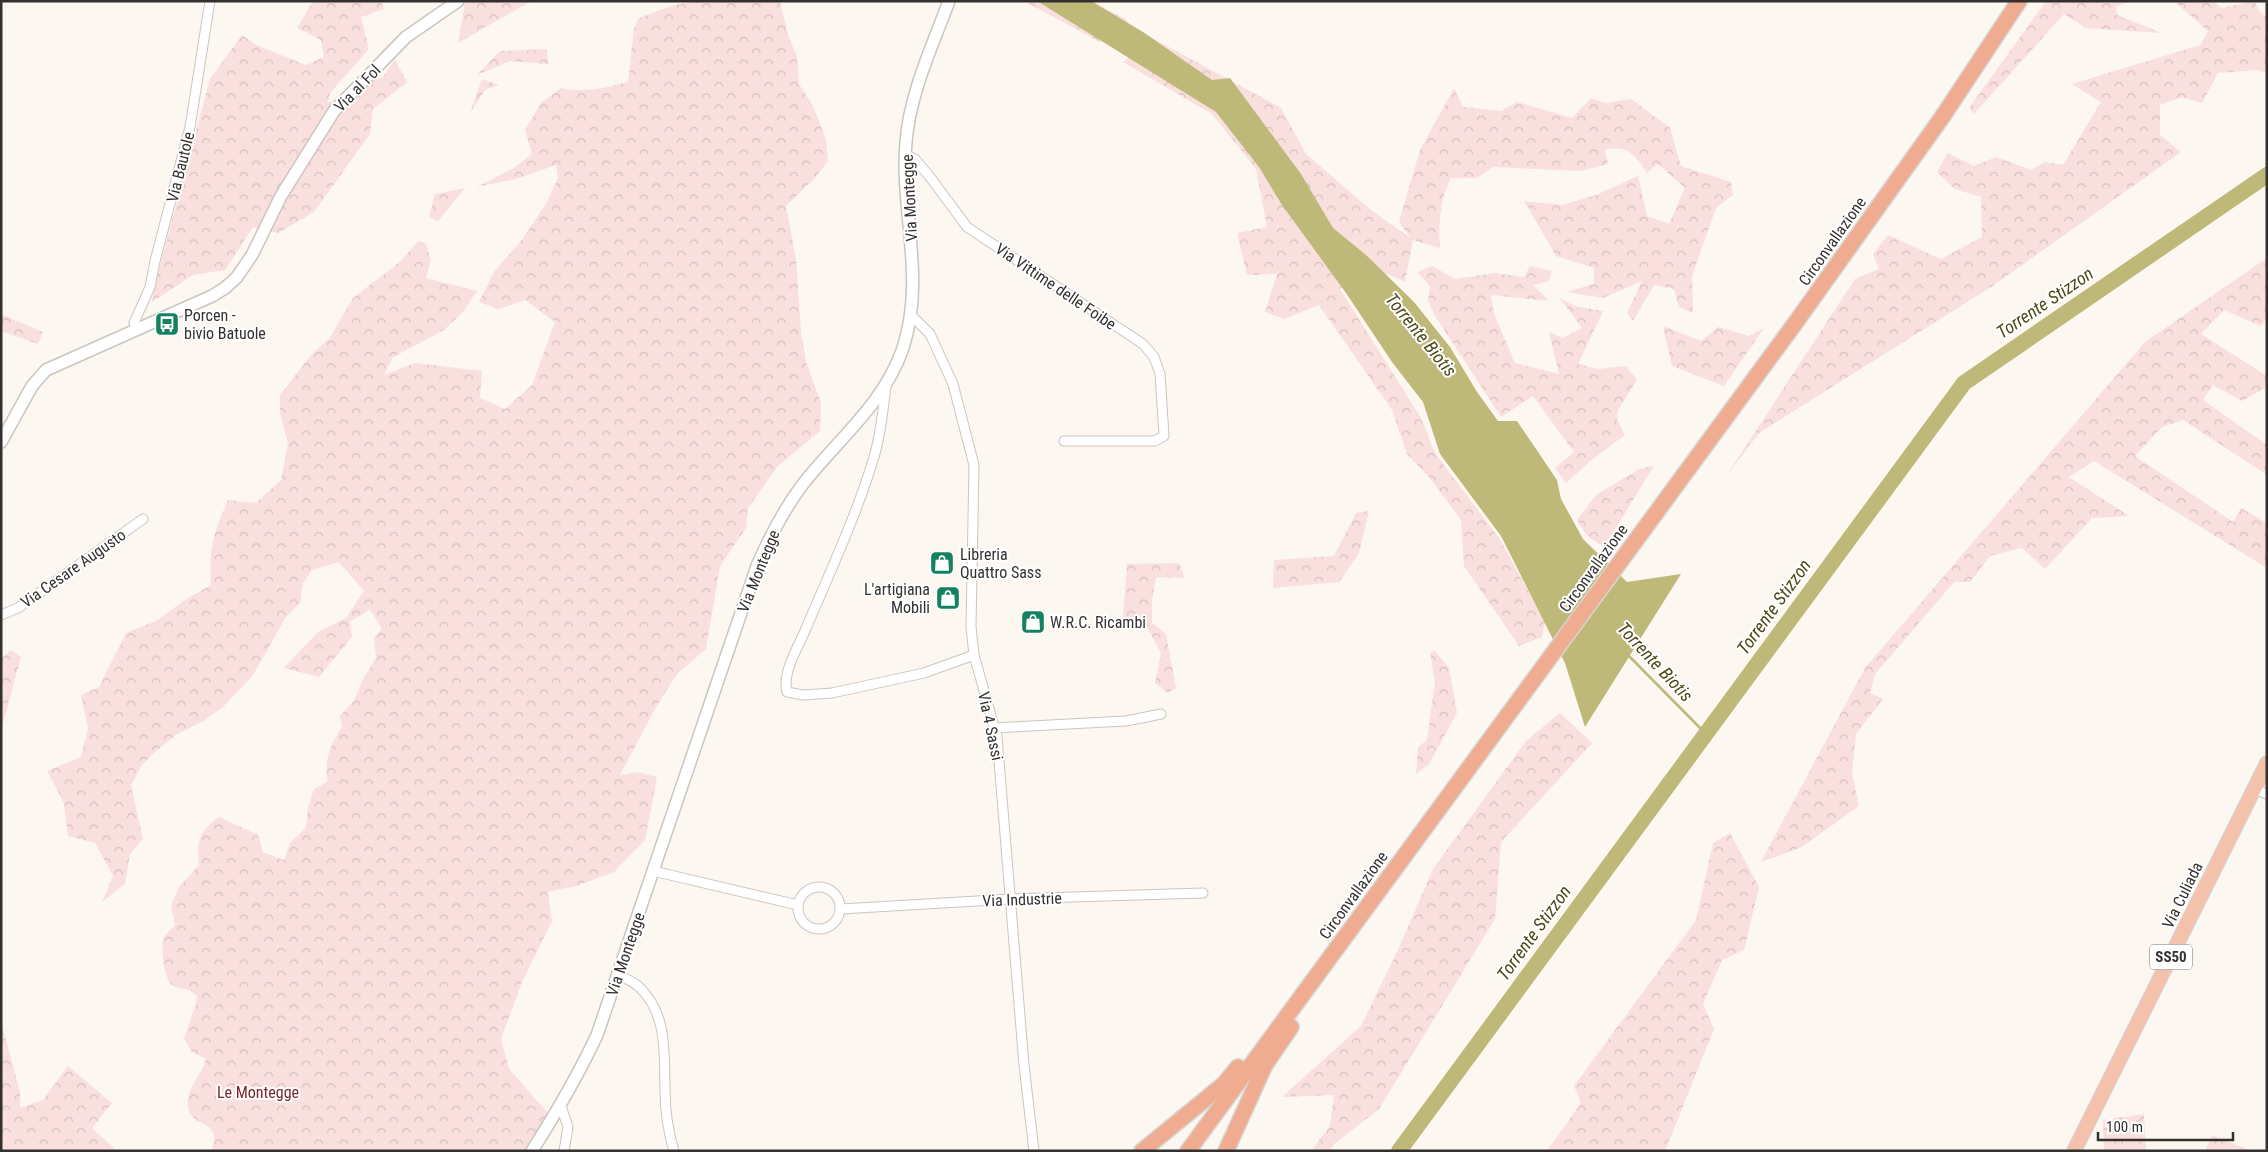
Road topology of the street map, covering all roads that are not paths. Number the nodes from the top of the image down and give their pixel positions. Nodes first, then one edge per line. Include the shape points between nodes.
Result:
1 (210, 1) edge
2 (458, 1) edge
3 (949, 1) edge
4 (2019, 1) edge
5 (906, 155) junction
6 (911, 315) junction
7 (137, 328) junction
8 (886, 383) junction
9 (1064, 441) dead end
10 (1, 442) edge
11 (143, 519) dead end
12 (1, 615) edge
13 (974, 655) junction
14 (1160, 714) dead end
15 (994, 728) junction
16 (2267, 763) edge
17 (2260, 791) edge
18 (653, 871) junction
19 (1203, 893) dead end
20 (1011, 899) junction
21 (798, 905) junction
22 (840, 909) junction
23 (618, 974) junction
24 (1306, 990) junction
25 (561, 1106) junction
26 (532, 1151) edge
27 (564, 1151) edge
28 (674, 1151) edge
29 (1034, 1151) edge
30 (1142, 1151) edge
31 (1188, 1151) edge
32 (1226, 1151) edge
33 (2074, 1151) edge

1 - 7 street, Via Bautole via 190,126 150,287 134,323
2 - 7 street, Via al Fol via 406,37 334,111 280,196 237,277 212,296
3 - 5 street, Via Montegge via 915,92
4 - 24 highway, Circonvallazione via 1909,164 1796,322
5 - 6 street, Via Montegge via 914,281
5 - 9 street, Via Vittime delle Foibe via 915,159 967,227 1143,344 1154,357 1160,374 1164,436 1155,441
6 - 8 street, Via Montegge via 902,349
6 - 13 street, Via 4 Sassi via 930,334 953,384 974,465
7 - 10 street, Via al Fol via 46,370 32,386
8 - 13 street via 875,456 784,683 787,692 803,695 832,693 924,673
8 - 18 street, Via Montegge via 872,407 804,483 768,540
11 - 12 street, Via Cesare Augusto via 18,608
13 - 15 street, Via 4 Sassi
14 - 15 street via 1126,721
15 - 20 street, Via 4 Sassi
16 - 17 main road, Via Culiada / SS50
17 - 33 main road, Via Culiada / SS50
18 - 21 street
18 - 23 street, Via Montegge
19 - 20 street, Via Industrie
20 - 22 street, Via Industrie
20 - 29 street, Via 4 Sassi
21 - 22 street via 803,893 815,887 828,888 837,896
21 - 22 street via 802,921 817,929 833,924
23 - 25 street, Via Montegge via 597,1035
23 - 28 street via 637,985 660,1020 665,1046 668,1130
24 - 30 highway via 1300,991 1224,1084
24 - 31 highway, Circonvallazione
24 - 32 highway via 1304,1008 1265,1065
25 - 26 street, Via Montegge
25 - 27 street via 568,1127

